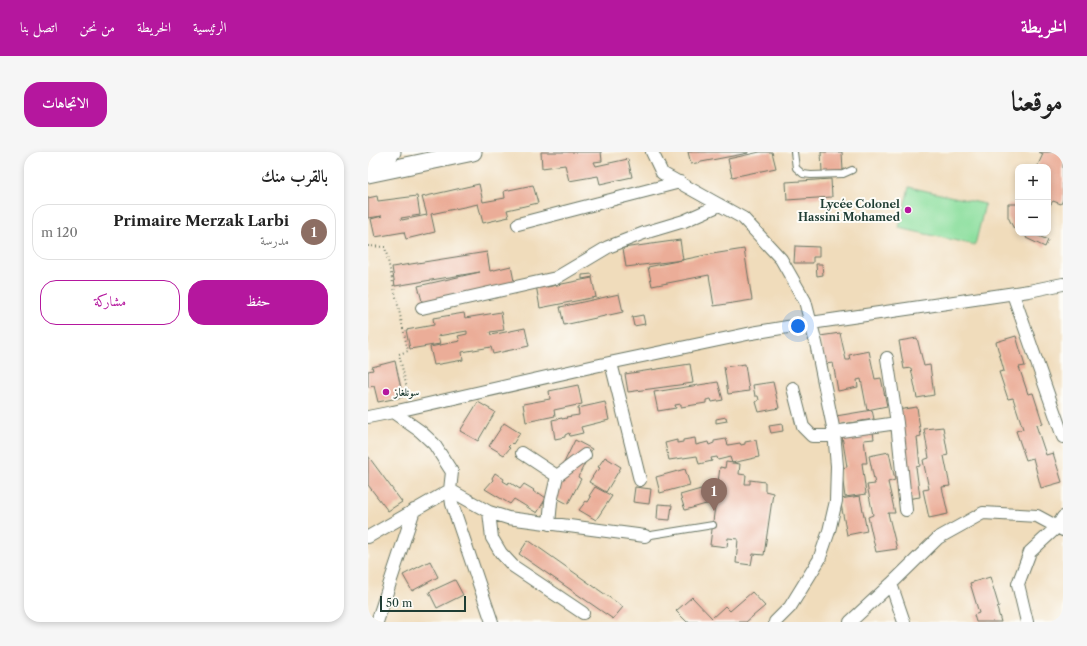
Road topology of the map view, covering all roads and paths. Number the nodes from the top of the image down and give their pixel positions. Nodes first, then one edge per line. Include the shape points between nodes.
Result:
1 (392, 152) edge
2 (473, 152) edge
3 (652, 152) edge
4 (794, 152) edge
5 (368, 158) edge
6 (852, 170) dead end
7 (368, 174) edge
8 (680, 182) junction
9 (720, 205) junction
10 (518, 224) dead end
11 (368, 246) edge
12 (1063, 284) edge
13 (1013, 294) junction
14 (422, 308) dead end
15 (811, 323) junction
16 (887, 358) dead end
17 (611, 363) junction
18 (793, 388) dead end
19 (412, 408) junction
20 (393, 412) junction
21 (368, 417) edge
22 (897, 423) junction
23 (834, 434) junction
24 (1063, 437) edge
25 (522, 453) dead end
26 (585, 455) dead end
27 (557, 476) junction
28 (640, 480) dead end
29 (450, 490) junction
30 (414, 510) junction
31 (906, 510) dead end
32 (489, 512) junction
33 (549, 524) junction
34 (713, 524) dead end
35 (1061, 524) edge
36 (645, 536) joint
37 (368, 537) edge
38 (891, 584) junction
39 (583, 613) dead end
40 (377, 622) edge
41 (492, 622) edge
42 (775, 622) edge
43 (850, 622) edge
44 (904, 622) edge
45 (1027, 622) edge

1 - 5 street
2 - 7 street
3 - 8 street via 662,173
4 - 6 lane via 796,168 803,174 844,174
8 - 9 street
8 - 10 street
9 - 14 street via 684,221 608,247 556,278
9 - 15 street via 743,218 782,259 805,301
11 - 19 path via 385,247 408,351 398,354
12 - 13 street
13 - 15 street
13 - 24 street
15 - 17 street
15 - 23 street
16 - 22 street
17 - 19 street
17 - 28 street
18 - 23 street via 803,427 812,436
19 - 20 street
20 - 21 street
20 - 29 street via 434,444 452,472
22 - 23 street
22 - 31 street
23 - 42 street via 836,501 829,531 819,560 790,607
25 - 27 street
26 - 27 street
27 - 33 street
29 - 30 street
29 - 32 street
29 - 41 street via 452,504
30 - 37 street
30 - 40 street
32 - 33 street via 508,518
32 - 39 street via 492,538 500,553 513,566
33 - 36 street
34 - 36 lane
35 - 38 street via 1037,516 983,513 938,538
35 - 45 street via 1030,552 1018,584
38 - 43 street
38 - 44 street

